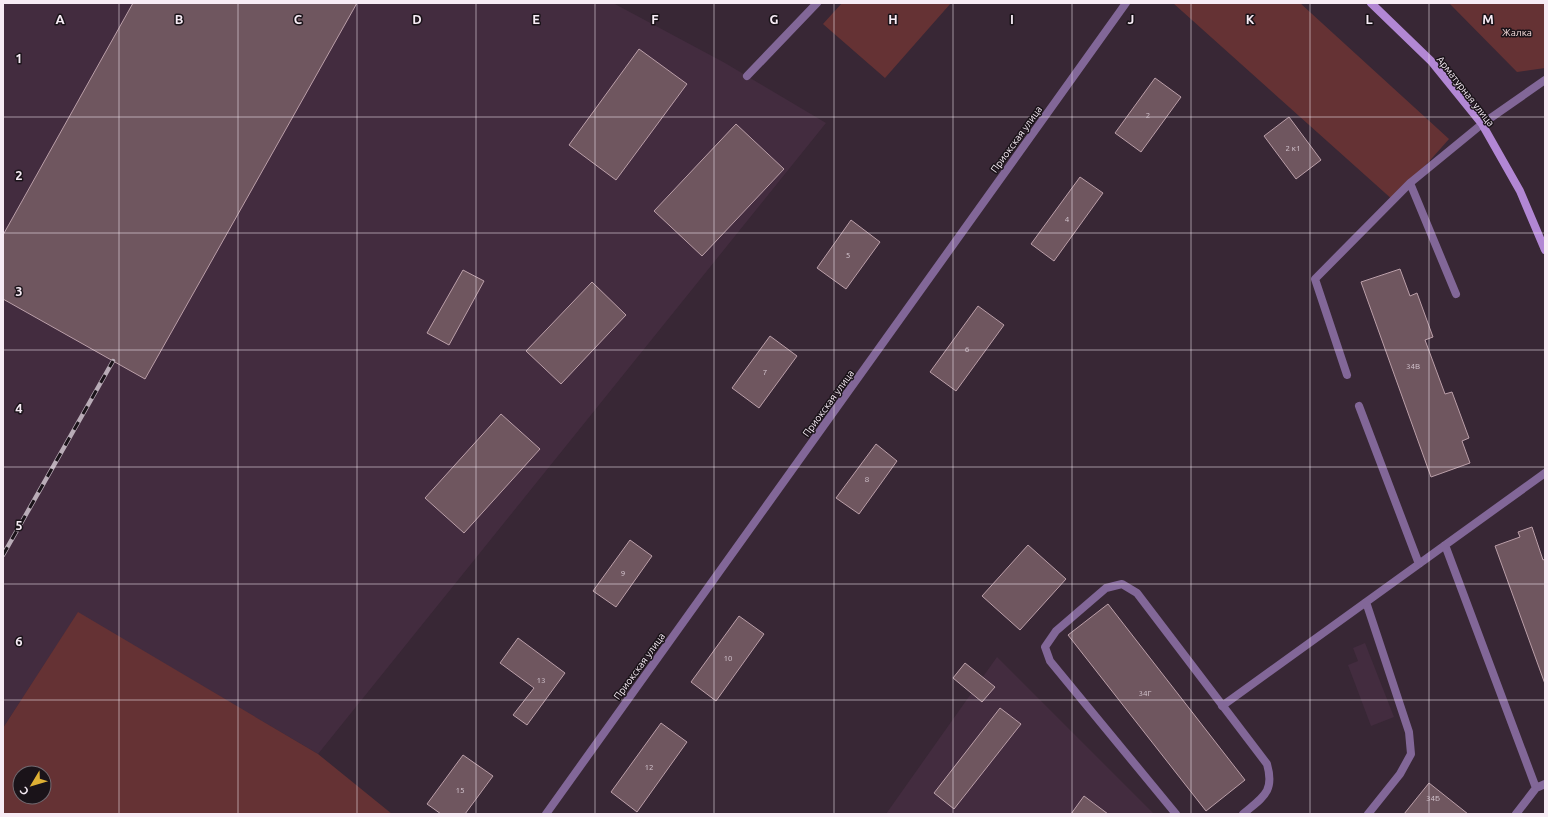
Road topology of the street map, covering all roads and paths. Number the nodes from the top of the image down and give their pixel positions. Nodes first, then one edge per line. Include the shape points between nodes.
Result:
1 (818, 3) edge
2 (1126, 3) edge
3 (1372, 4) edge
4 (747, 76) dead end
5 (1545, 80) edge
6 (1482, 124) junction
7 (1410, 183) junction
8 (1545, 250) edge
9 (1456, 294) dead end
10 (1348, 375) dead end
11 (1359, 406) dead end
12 (1545, 473) edge
13 (1445, 545) junction
14 (1419, 564) junction
15 (1366, 602) junction
16 (1222, 706) junction
17 (1545, 784) edge
18 (1536, 788) junction
19 (546, 814) edge
20 (1176, 814) edge
21 (1243, 814) edge
22 (1368, 814) edge
23 (1516, 814) edge

1 - 4 street
2 - 19 street, Приокская улица
3 - 6 street, Арматурная улица via 1431,61
5 - 6 street
6 - 7 street
6 - 8 street, Арматурная улица via 1520,191
7 - 9 street
7 - 10 street via 1314,278
11 - 14 street
12 - 13 street
13 - 14 street
13 - 18 street
14 - 15 street
15 - 16 street
15 - 22 street via 1409,732 1411,754 1400,774
16 - 20 street via 1137,593 1122,584 1106,588 1056,631 1044,647 1050,661
16 - 21 street via 1267,764 1271,779 1265,796
17 - 18 street
18 - 23 street

